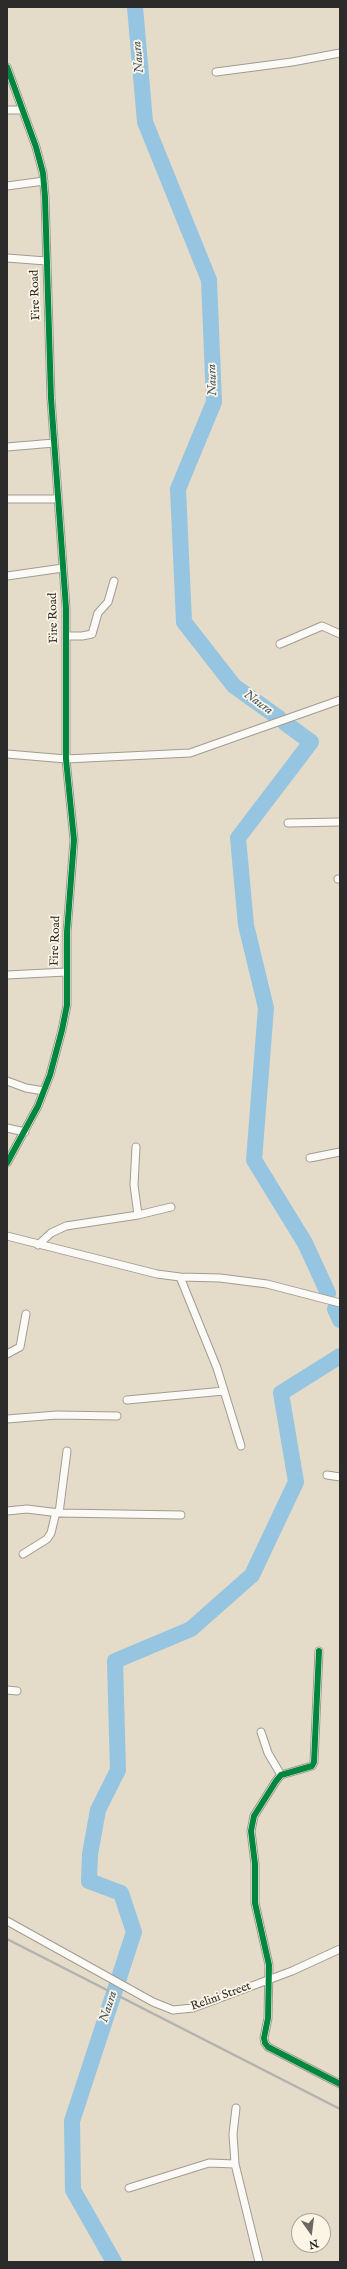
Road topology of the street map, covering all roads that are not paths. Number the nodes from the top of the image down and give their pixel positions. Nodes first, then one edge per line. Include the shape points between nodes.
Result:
1 (340, 53) edge
2 (7, 66) edge
3 (216, 72) dead end
4 (7, 110) edge
5 (22, 110) junction
6 (44, 181) junction
7 (7, 186) edge
8 (7, 258) edge
9 (46, 261) junction
10 (54, 443) junction
11 (7, 447) edge
12 (58, 499) junction
13 (7, 500) edge
14 (63, 568) junction
15 (7, 576) edge
16 (114, 581) dead end
17 (340, 634) edge
18 (66, 636) junction
19 (280, 644) dead end
20 (340, 700) edge
21 (7, 754) edge
22 (66, 759) junction
23 (340, 822) edge
24 (288, 823) dead end
25 (66, 972) junction
26 (7, 975) edge
27 (7, 1081) edge
28 (44, 1090) junction
29 (7, 1128) edge
30 (25, 1132) junction
31 (136, 1147) dead end
32 (340, 1152) edge
33 (310, 1158) dead end
34 (7, 1163) edge
35 (171, 1207) dead end
36 (138, 1215) junction
37 (7, 1236) edge
38 (38, 1245) junction
39 (180, 1277) junction
40 (340, 1303) edge
41 (26, 1314) dead end
42 (7, 1354) edge
43 (224, 1391) junction
44 (127, 1400) dead end
45 (117, 1416) dead end
46 (7, 1419) edge
47 (241, 1446) dead end
48 (67, 1451) dead end
49 (327, 1475) dead end
50 (340, 1476) edge
51 (7, 1511) edge
52 (57, 1512) junction
53 (181, 1515) dead end
54 (24, 1554) dead end
55 (319, 1651) dead end
56 (7, 1690) edge
57 (17, 1691) dead end
58 (261, 1732) dead end
59 (281, 1775) junction
60 (7, 1921) edge
61 (340, 1949) edge
62 (269, 1979) junction
63 (340, 2084) edge
64 (236, 2108) dead end
65 (235, 2164) junction
66 (129, 2188) dead end
67 (259, 2262) edge

1 - 3 street
2 - 5 street, Fire Road
4 - 5 street
5 - 6 street, Fire Road via 36,146
6 - 7 street
6 - 9 street, Fire Road
8 - 9 street
9 - 10 street, Fire Road
10 - 11 street
10 - 12 street, Fire Road
12 - 13 street
12 - 14 street, Fire Road
14 - 15 street
14 - 18 street, Fire Road
16 - 18 street via 108,602 98,613 92,634
17 - 19 street via 322,626
18 - 22 street, Fire Road
20 - 22 street via 190,753
21 - 22 street
22 - 25 street, Fire Road via 74,840
23 - 24 street
25 - 26 street
25 - 28 street, Fire Road via 67,1005 64,1025
27 - 28 street via 26,1088
28 - 30 street, Fire Road
29 - 30 street
30 - 34 street, Fire Road
31 - 36 street via 134,1185
32 - 33 street
35 - 36 street
36 - 38 street via 66,1226 51,1233
37 - 38 street
38 - 39 street
39 - 40 street via 220,1278 267,1284
39 - 43 street via 210,1348
41 - 42 street via 20,1347
43 - 44 street
43 - 47 street
45 - 46 street via 57,1415
48 - 52 street
49 - 50 street
51 - 52 street via 27,1509
52 - 53 street
52 - 54 street via 47,1539
55 - 59 street via 314,1762 312,1766
56 - 57 street
58 - 59 street via 268,1753
59 - 62 street via 258,1809 251,1831 255,1864 255,1903 268,1958
60 - 62 street, Relini Street via 173,2010 193,2008
61 - 62 street, Relini Street
62 - 63 street via 268,2018 264,2038 268,2047
64 - 65 street via 233,2134
65 - 66 street via 210,2163
65 - 67 street

